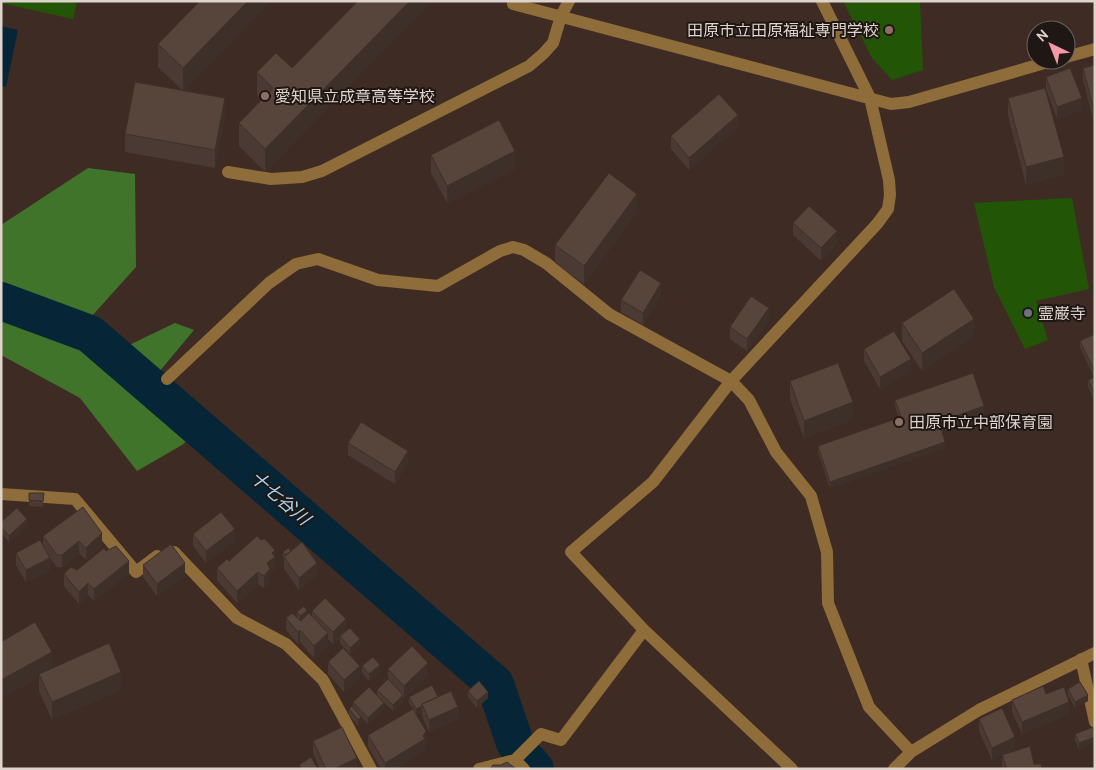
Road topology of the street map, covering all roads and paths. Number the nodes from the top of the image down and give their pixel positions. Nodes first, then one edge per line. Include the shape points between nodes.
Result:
1 (569, 1) edge
2 (822, 1) edge
3 (513, 4) dead end
4 (561, 16) junction
5 (1095, 48) edge
6 (1076, 54) edge
7 (1026, 68) edge
8 (870, 98) junction
9 (228, 172) dead end
10 (167, 379) dead end
11 (731, 380) junction
12 (1, 494) edge
13 (644, 630) junction
14 (1095, 653) edge
15 (1081, 659) junction
16 (1095, 722) edge
17 (911, 752) junction
18 (520, 765) edge
19 (371, 769) edge
20 (479, 769) edge
21 (792, 769) edge
22 (894, 769) edge

1 - 4 street
2 - 8 street
3 - 4 street
4 - 8 street
4 - 9 street via 552,43 529,66 322,171 302,177 271,179
5 - 6 street
7 - 8 street via 909,102 891,104
8 - 11 street via 889,180 888,208 877,224
10 - 11 street via 269,283 296,264 318,259 378,280 438,286 513,247 546,263 609,314
11 - 13 street via 654,482 571,552
11 - 17 street via 749,400 776,452 811,496 827,552 831,611 869,706
12 - 19 street via 76,499 136,572 168,547 237,618 286,644 324,680
13 - 18 street via 561,740 541,734
13 - 21 street
14 - 15 street
15 - 16 street
15 - 17 street via 979,710
17 - 22 street
18 - 20 street

